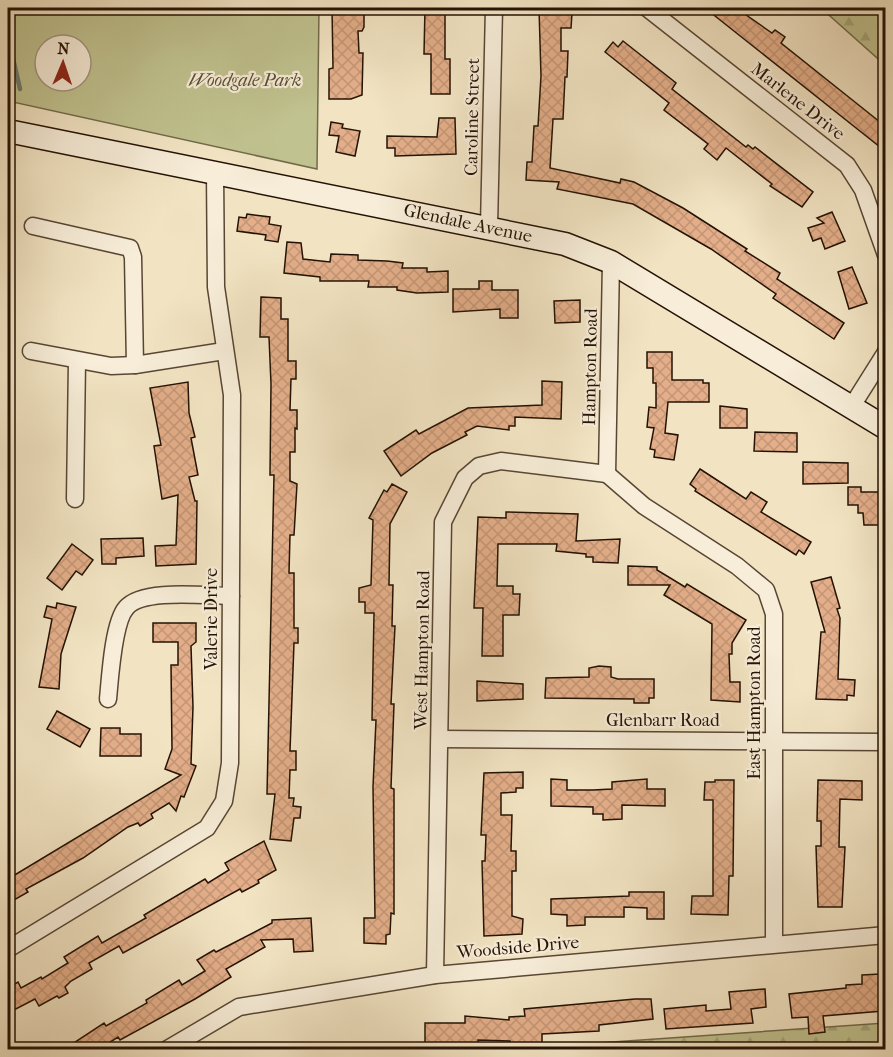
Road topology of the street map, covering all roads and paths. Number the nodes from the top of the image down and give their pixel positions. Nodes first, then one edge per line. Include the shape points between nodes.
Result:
1 (494, 8) edge
2 (647, 8) edge
3 (8, 131) edge
4 (215, 172) junction
5 (33, 226) dead end
6 (489, 226) junction
7 (885, 255) edge
8 (611, 262) junction
9 (31, 351) dead end
10 (224, 351) junction
11 (885, 352) edge
12 (77, 362) junction
13 (135, 365) junction
14 (852, 406) junction
15 (885, 428) edge
16 (607, 474) junction
17 (75, 499) dead end
18 (231, 596) junction
19 (108, 699) dead end
20 (440, 739) junction
21 (774, 740) junction
22 (885, 742) edge
23 (885, 936) edge
24 (774, 943) junction
25 (8, 949) edge
26 (435, 975) junction
27 (166, 1050) edge

1 - 6 street, Caroline Street
2 - 7 street, Marlene Drive via 847,165 863,190
3 - 4 main road, Glendale Avenue
4 - 6 main road, Glendale Avenue
4 - 10 street, Valerie Drive via 216,287
5 - 13 street via 130,248
6 - 8 main road, Glendale Avenue via 565,244
8 - 14 main road, Glendale Avenue
8 - 16 street, Hampton Road
9 - 12 street
10 - 13 street
10 - 18 street, Valerie Drive via 232,395
11 - 14 street
12 - 13 street
12 - 17 street
14 - 15 main road, Glendale Avenue
16 - 20 street, West Hampton Road via 501,460 479,466 465,478 443,522
16 - 21 street, East Hampton Road via 644,506 737,566 766,590 774,614
18 - 19 street via 146,596 126,608 116,635
18 - 25 street, Valerie Drive via 230,763 224,801 207,828
20 - 21 street, Glenbarr Road
20 - 26 street, West Hampton Road
21 - 22 street, Glenbarr Road
21 - 24 street, East Hampton Road
23 - 24 street, Woodside Drive
24 - 26 street, Woodside Drive
26 - 27 street, Woodside Drive via 239,1007

